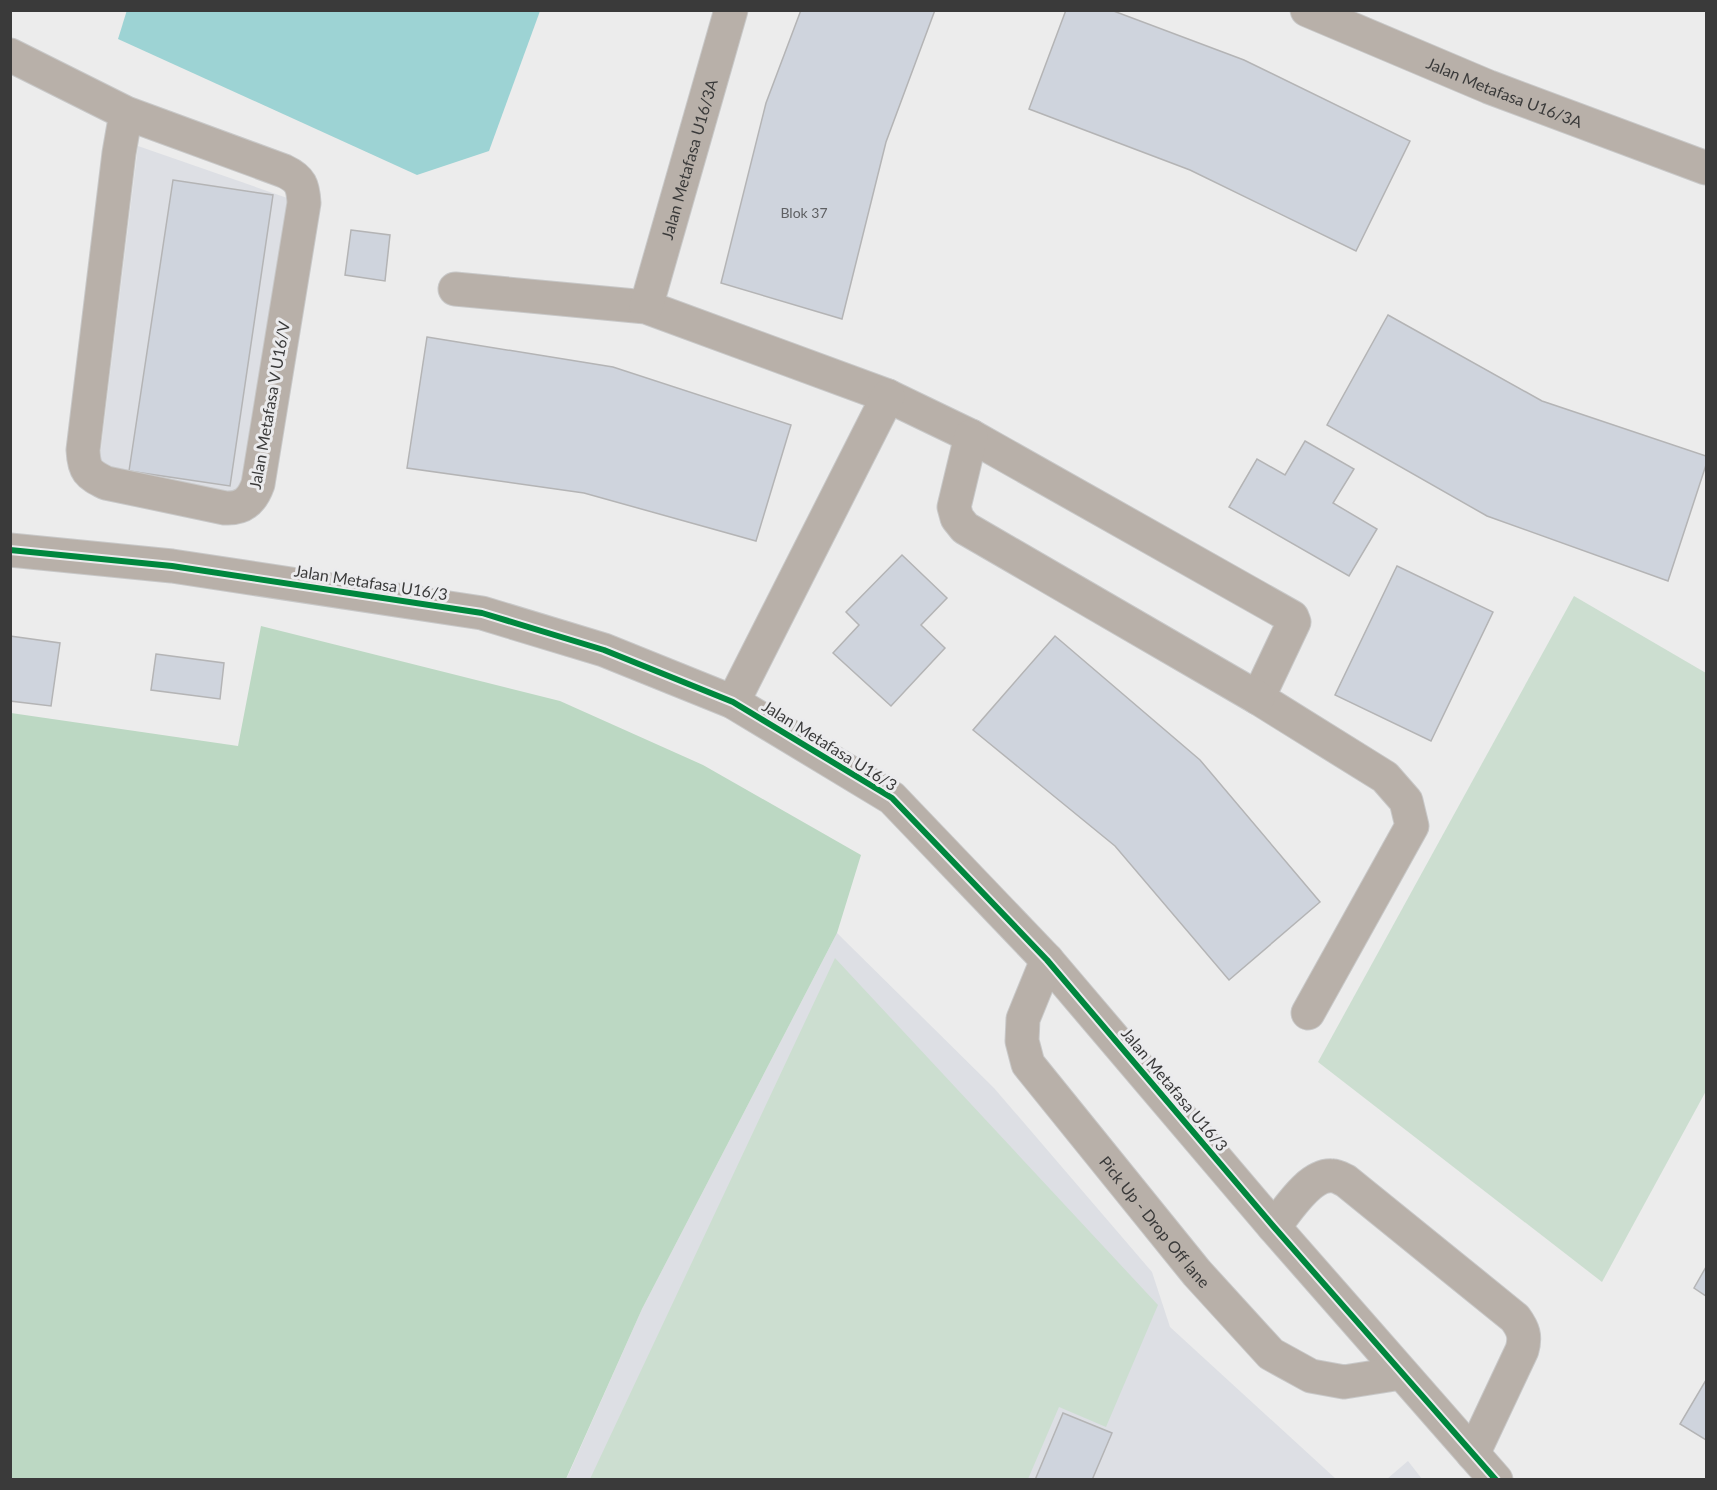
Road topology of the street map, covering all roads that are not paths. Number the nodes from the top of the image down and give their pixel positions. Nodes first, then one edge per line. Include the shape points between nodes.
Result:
1 (731, 10) edge
2 (1307, 10) edge
3 (10, 54) edge
4 (126, 113) junction
5 (1707, 168) edge
6 (455, 290) dead end
7 (645, 307) junction
8 (888, 396) junction
9 (971, 436) junction
10 (10, 550) edge
11 (1258, 698) junction
12 (733, 702) junction
13 (1047, 960) junction
14 (1308, 1013) dead end
15 (1274, 1227) junction
16 (1401, 1373) junction
17 (1473, 1454) junction
18 (1496, 1479) edge

1 - 7 street, Jalan Metafasa U16/3A
2 - 5 street, Jalan Metafasa U16/3A via 1489,87
3 - 4 street, Jalan Metafasa V U16/V
4 - 4 street, Jalan Metafasa V U16/V via 83,465 106,483 236,508 253,496 258,484 304,203 303,185 284,171
6 - 7 street
7 - 8 street
8 - 9 street
8 - 12 street
9 - 11 street via 954,507 965,528
9 - 11 street via 1292,617 1294,622
10 - 12 street, Jalan Metafasa U16/3 via 172,566 482,613 604,650
11 - 14 street via 1386,777 1406,801 1412,826
12 - 13 street, Jalan Metafasa U16/3 via 892,798
13 - 15 street, Jalan Metafasa U16/3
13 - 16 street, Pick Up - Drop Off lane via 1023,1019 1022,1041 1028,1064 1197,1273 1271,1354 1311,1376 1344,1382
15 - 16 street, Jalan Metafasa U16/3
15 - 17 street via 1309,1185 1320,1177 1334,1176 1346,1181 1515,1318 1525,1339 1522,1350
16 - 17 street, Jalan Metafasa U16/3
17 - 18 street, Jalan Metafasa U16/3

